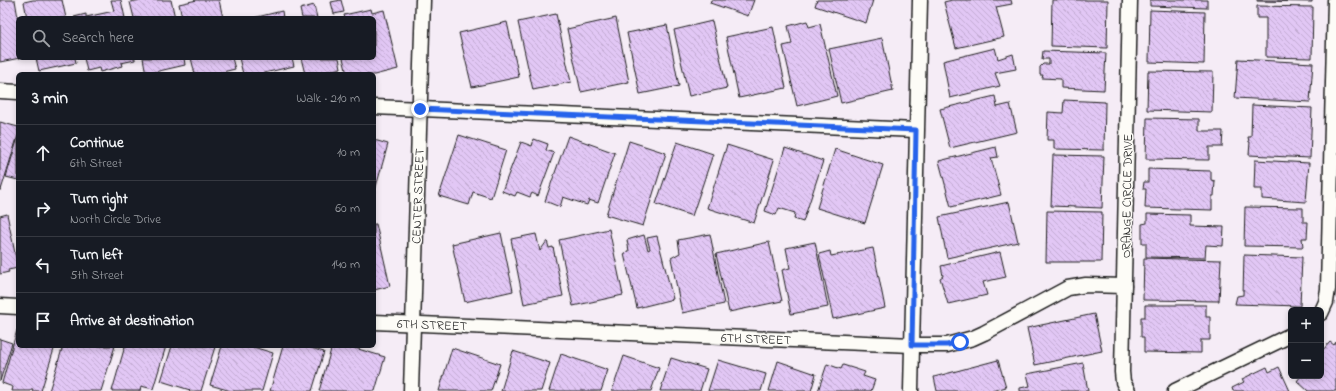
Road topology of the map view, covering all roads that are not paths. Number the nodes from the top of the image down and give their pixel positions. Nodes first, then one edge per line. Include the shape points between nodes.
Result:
1 (423, 0) edge
2 (920, 0) edge
3 (1130, 0) edge
4 (1335, 0) edge
5 (0, 91) edge
6 (16, 92) edge
7 (376, 107) edge
8 (420, 109) junction
9 (916, 130) junction
10 (1124, 286) junction
11 (0, 306) edge
12 (16, 307) edge
13 (1324, 307) edge
14 (376, 322) edge
15 (414, 323) junction
16 (1288, 336) edge
17 (912, 345) junction
18 (411, 391) edge
19 (911, 391) edge
20 (1128, 391) edge
21 (1175, 391) edge

1 - 8 lane, CENTER STREET
2 - 9 lane
3 - 10 lane, ORANGE CIRCLE DRIVE
4 - 13 lane via 1328,289
5 - 6 lane
7 - 8 lane
8 - 9 lane
8 - 15 lane, CENTER STREET
9 - 17 lane
10 - 17 lane, 6TH STREET via 1086,284 1068,288 973,338 947,345
10 - 20 lane, ORANGE CIRCLE DRIVE via 1122,372 1123,382
11 - 12 lane
14 - 15 lane, 6TH STREET
15 - 17 lane, 6TH STREET
15 - 18 lane, CENTER STREET
16 - 21 lane
17 - 19 lane

